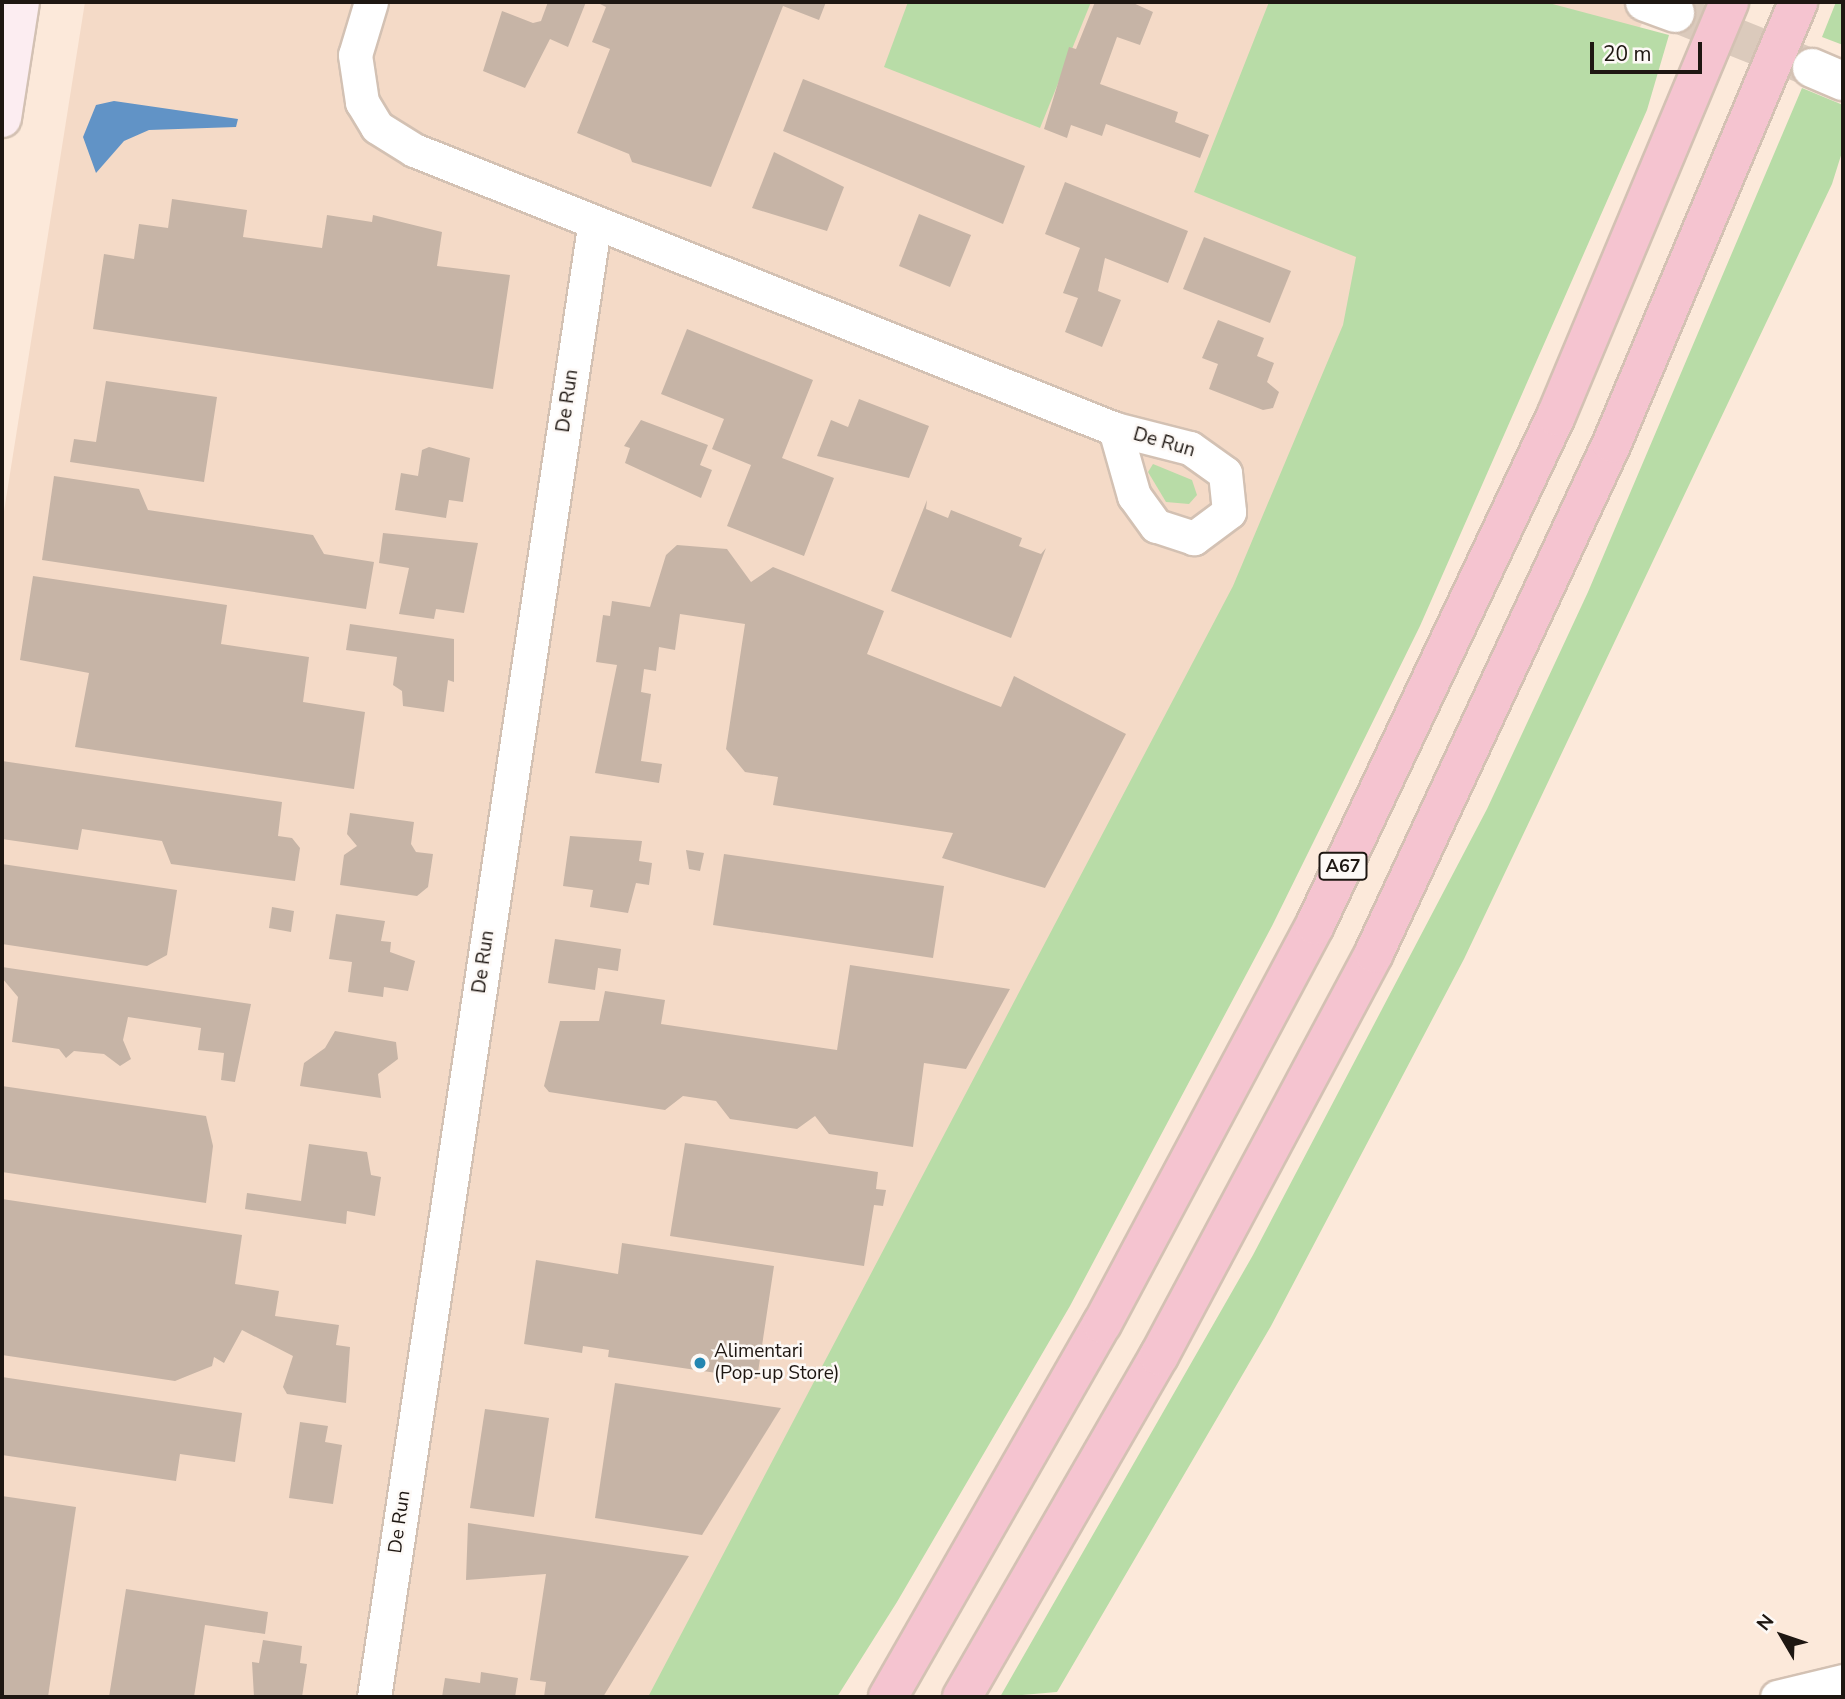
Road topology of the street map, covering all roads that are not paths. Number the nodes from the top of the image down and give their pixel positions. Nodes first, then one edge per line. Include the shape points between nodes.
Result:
1 (20, 2) edge
2 (371, 2) edge
3 (1729, 2) edge
4 (1798, 2) edge
5 (3, 94) edge
6 (594, 226) junction
7 (1115, 429) dead end
8 (1843, 1681) edge
9 (374, 1697) edge
10 (888, 1697) edge
11 (962, 1697) edge
12 (1777, 1697) edge

1 - 5 main road
2 - 6 street, De Run via 355,55 362,102 377,127 414,150
3 - 10 highway, A67 via 1556,416 1315,925 1062,1396
4 - 11 highway via 1612,443 1374,953 1133,1403
6 - 7 street, De Run
6 - 9 street, De Run
8 - 12 street

